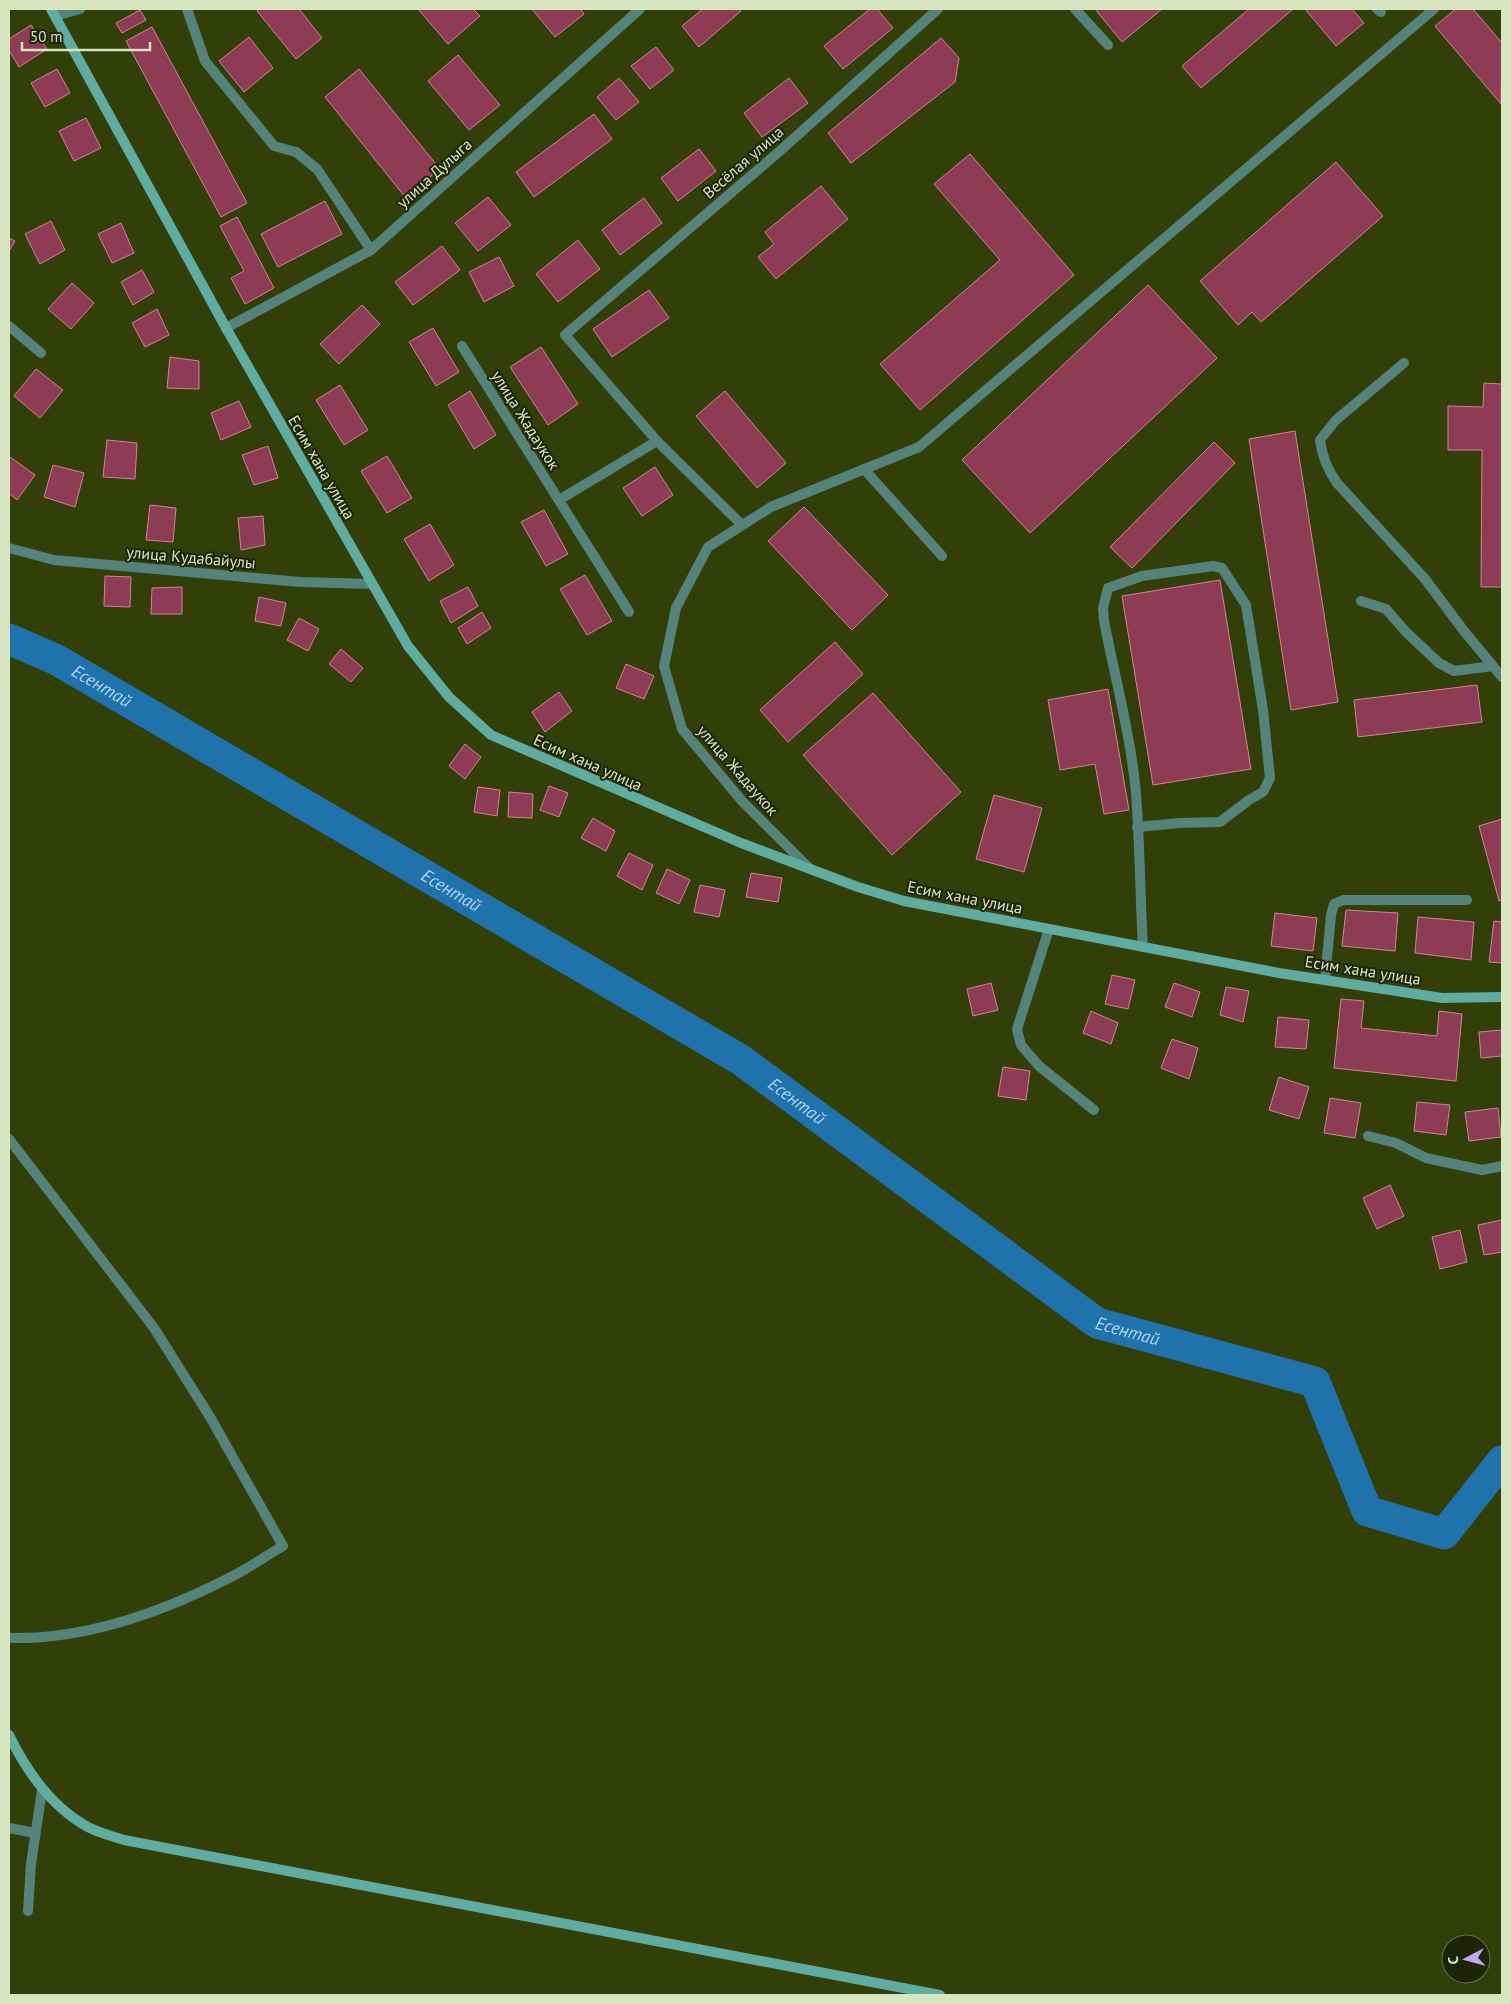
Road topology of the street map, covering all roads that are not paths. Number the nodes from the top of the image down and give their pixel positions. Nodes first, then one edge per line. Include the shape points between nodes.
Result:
1 (80, 9) edge
2 (187, 9) edge
3 (640, 9) edge
4 (938, 9) edge
5 (1075, 9) edge
6 (1434, 9) edge
7 (53, 12) edge
8 (1108, 45) dead end
9 (371, 250) junction
10 (9, 326) edge
11 (226, 328) junction
12 (462, 346) dead end
13 (41, 353) dead end
14 (1404, 363) dead end
15 (657, 441) junction
16 (864, 469) junction
17 (559, 500) junction
18 (742, 526) junction
19 (9, 548) edge
20 (942, 556) dead end
21 (372, 584) junction
22 (1361, 602) dead end
23 (629, 612) dead end
24 (1493, 666) junction
25 (1502, 677) edge
26 (1137, 828) junction
27 (810, 869) junction
28 (1467, 900) dead end
29 (1049, 929) junction
30 (1143, 947) junction
31 (1325, 980) junction
32 (1502, 997) edge
33 (1094, 1110) dead end
34 (1368, 1136) dead end
35 (9, 1139) edge
36 (1502, 1166) edge
37 (9, 1638) edge
38 (9, 1735) edge
39 (42, 1790) junction
40 (9, 1828) edge
41 (35, 1833) junction
42 (28, 1911) dead end
43 (911, 1993) edge
44 (940, 1995) edge

1 - 7 street
2 - 9 street via 205,61 274,146 296,152 317,169
3 - 9 street, улица Дулыга
4 - 15 street, Весёлая улица via 781,150 565,335
5 - 8 street
6 - 16 street, улица Жадаукок via 919,447
7 - 11 street, Есим хана улица
9 - 11 street, улица Дулыга
10 - 13 street
11 - 21 street, Есим хана улица
12 - 17 street, улица Жадаукок
14 - 24 street via 1336,420 1320,440 1322,456 1337,482 1425,579
15 - 17 street
15 - 18 street
16 - 18 street, улица Жадаукок via 771,507
16 - 20 street
17 - 23 street, улица Жадаукок
18 - 27 street, улица Жадаукок via 708,547 676,608 664,666 682,729 742,800
19 - 21 street, улица Кудабайулы via 54,560 300,582
21 - 27 street, Есим хана улица via 408,646 449,697 490,735 732,840
22 - 24 street via 1386,609 1439,663 1454,671
24 - 25 street
26 - 26 street via 1129,745 1104,621 1103,608 1108,588 1142,576 1213,566 1222,568 1246,605 1270,778 1263,792 1220,822
26 - 30 street
27 - 29 street, Есим хана улица via 904,901
28 - 31 street via 1343,900 1334,904
29 - 30 street, Есим хана улица
29 - 33 street via 1017,1029 1021,1045 1039,1066
30 - 31 street, Есим хана улица
31 - 32 street, Есим хана улица via 1442,998
34 - 36 street via 1426,1158 1482,1170
35 - 37 street via 154,1328 210,1417 282,1546 228,1579 153,1612 85,1632 38,1639
38 - 39 street
39 - 41 street
39 - 43 street via 63,1811 89,1828 124,1840
40 - 41 street
41 - 42 street
43 - 44 street

